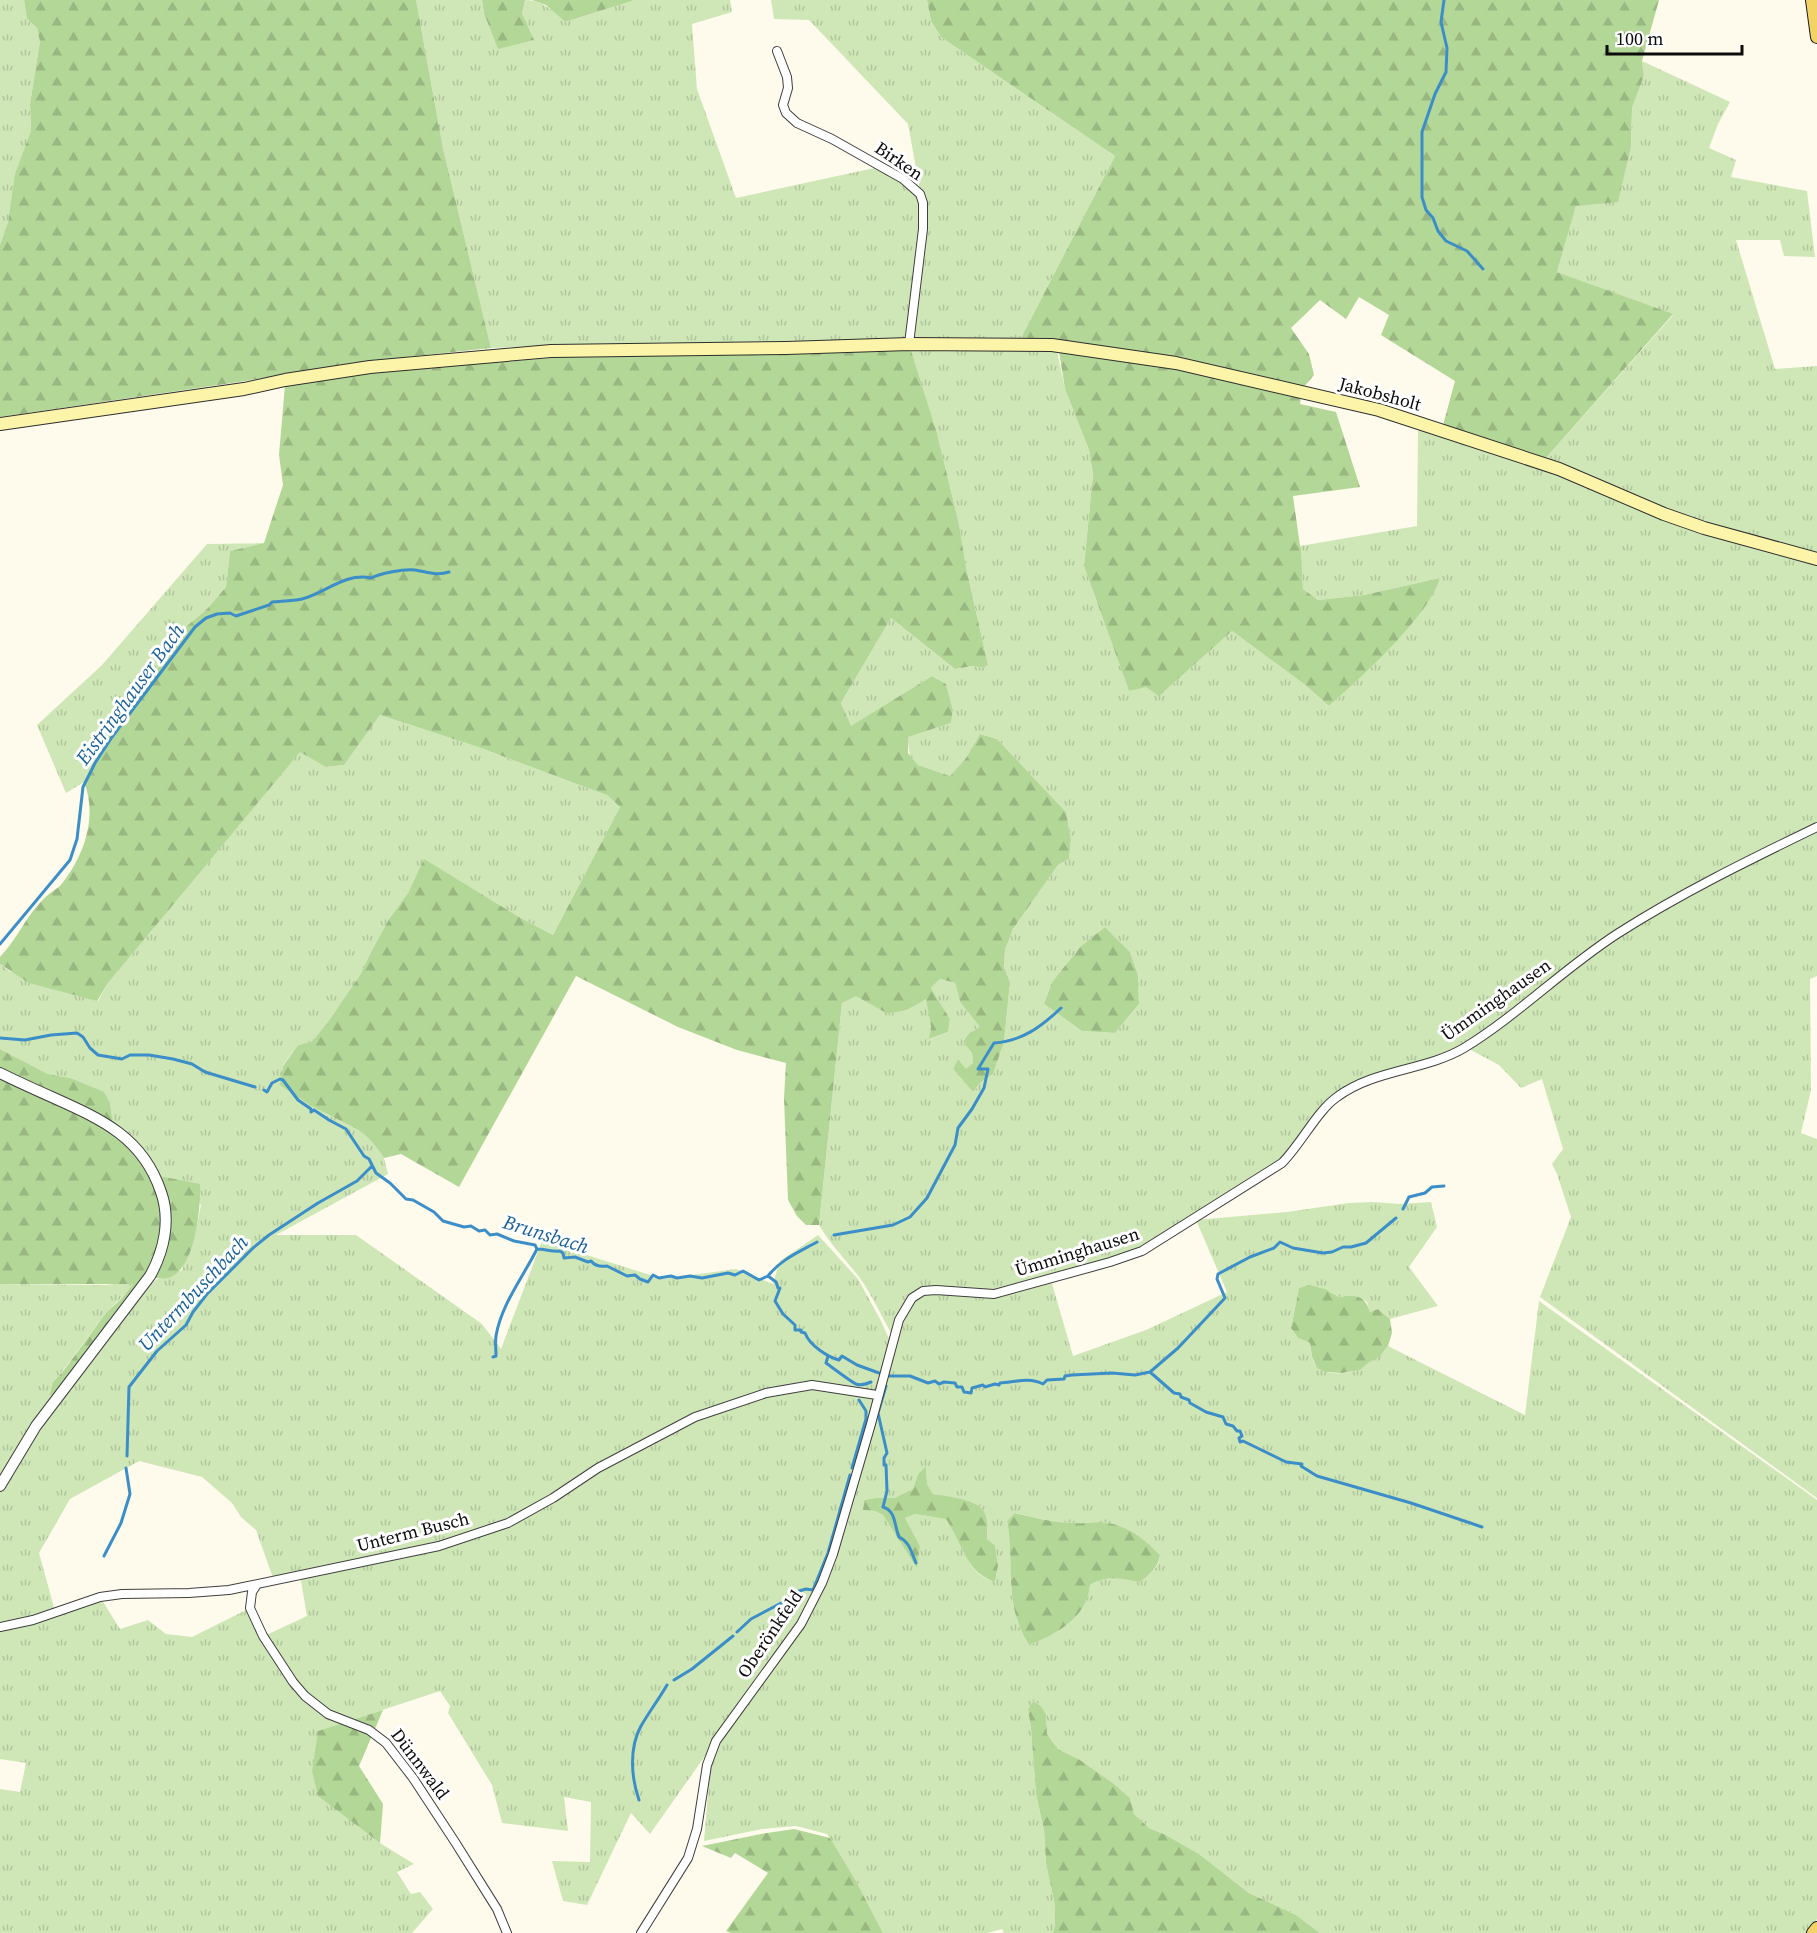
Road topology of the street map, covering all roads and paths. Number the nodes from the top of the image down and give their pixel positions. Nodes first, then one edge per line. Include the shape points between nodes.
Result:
1 (1812, 0) edge
2 (1817, 37) edge
3 (777, 51) dead end
4 (909, 344) junction
5 (0, 423) edge
6 (1817, 559) edge
7 (1817, 827) edge
8 (0, 1073) edge
9 (908, 1304) joint
10 (878, 1395) junction
11 (0, 1486) edge
12 (256, 1586) junction
13 (0, 1628) edge
14 (1817, 1928) edge
15 (507, 1933) edge
16 (641, 1933) edge
17 (1813, 1933) edge

1 - 2 main road
3 - 4 street, Birken via 787,77 783,105 786,113 796,123 903,179 920,194 923,229
4 - 5 main road, Jakobsholt via 502,355 370,367
4 - 6 main road, Jakobsholt via 1075,348 1176,363 1379,410 1559,469 1704,528
7 - 9 street, Ümminghausen via 1699,886 1617,934 1463,1048 1349,1089 1329,1104 1282,1163 1142,1251 994,1294 923,1291
8 - 11 street via 89,1114 129,1140 157,1178 166,1222 161,1252 150,1276 36,1426
9 - 10 street, Oberönkfeld via 898,1320
10 - 12 street, Unterm Busch via 812,1385 766,1393 695,1417 598,1468 508,1523 439,1546
10 - 16 street, Oberönkfeld via 822,1583 801,1624 716,1741 707,1765 697,1829 688,1858
12 - 13 street, Unterm Busch via 100,1597
12 - 15 street, Dünnwald via 250,1608 289,1676 321,1709 369,1730 386,1743 455,1842
14 - 17 main road

